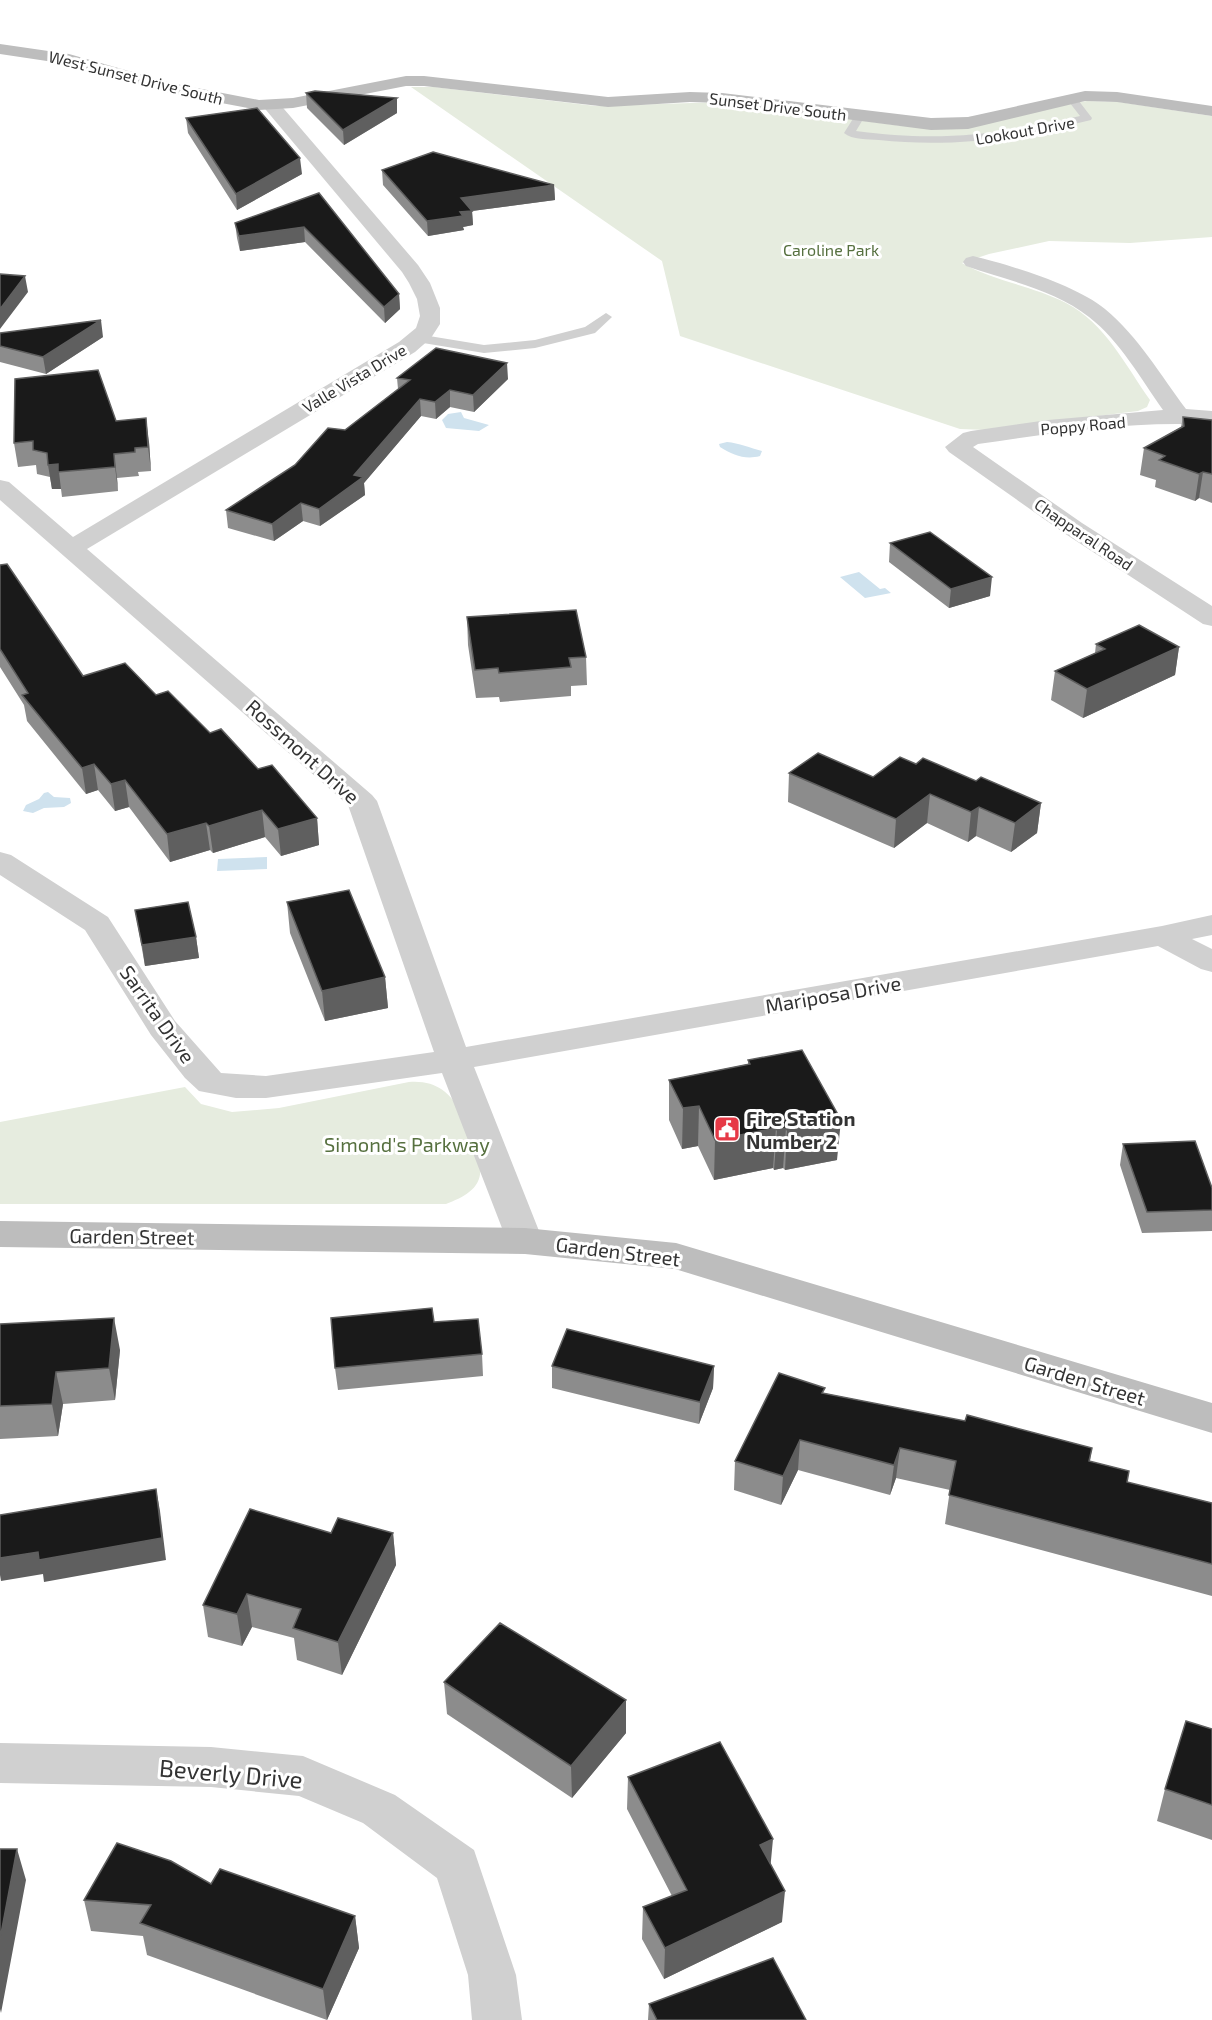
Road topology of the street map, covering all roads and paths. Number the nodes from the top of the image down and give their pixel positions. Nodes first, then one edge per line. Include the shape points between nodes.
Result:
1 (0, 49) edge
2 (1071, 98) junction
3 (272, 106) junction
4 (1212, 111) edge
5 (860, 116) junction
6 (973, 262) dead end
7 (606, 317) dead end
8 (417, 338) junction
9 (1179, 416) junction
10 (1212, 418) edge
11 (957, 447) joint
12 (0, 487) edge
13 (70, 549) junction
14 (1212, 618) edge
15 (0, 861) edge
16 (1212, 925) edge
17 (1162, 936) junction
18 (1212, 963) edge
19 (454, 1060) junction
20 (0, 1234) edge
21 (525, 1241) junction
22 (1212, 1418) edge
23 (0, 1763) edge
24 (497, 2020) edge

1 - 3 street, West Sunset Drive South via 69,58 168,88
2 - 4 street, Sunset Drive South via 1117,97
2 - 5 street, Sunset Drive South via 957,124
2 - 5 lane, Lookout Drive via 1087,118 968,140 914,140 849,133
3 - 5 street, Sunset Drive South via 387,83 424,81 608,102 722,98
3 - 8 street, Valle Vista Drive via 422,286 430,320
6 - 9 street via 1068,297 1095,312 1111,327
7 - 8 lane via 590,330 535,344 483,349
8 - 13 street, Valle Vista Drive
9 - 10 street, Poppy Road
9 - 11 street, Poppy Road via 996,434 971,438
11 - 14 street, Chapparal Road
12 - 13 street, Rossmont Drive
13 - 19 street, Rossmont Drive via 362,801
15 - 19 street, Sarrita Drive via 97,924 163,1028 211,1083 266,1088
16 - 17 street, Mariposa Drive
17 - 18 street
17 - 19 street, Mariposa Drive
19 - 21 street, Rossmont Drive
20 - 21 street, Garden Street
21 - 22 street, Garden Street via 676,1256
23 - 24 street, Beverly Drive via 212,1767 303,1776 380,1809 456,1865 492,1975

